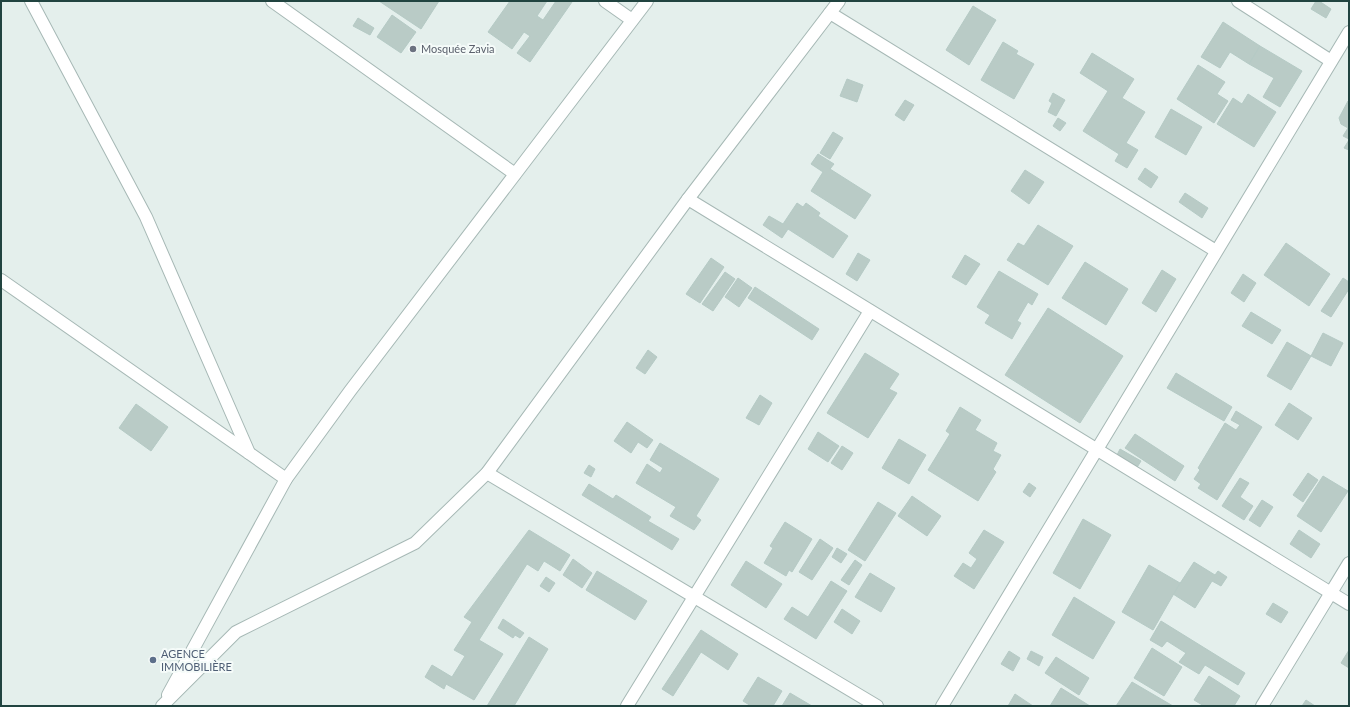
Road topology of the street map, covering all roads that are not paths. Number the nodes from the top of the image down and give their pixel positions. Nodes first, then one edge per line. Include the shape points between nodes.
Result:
1 (31, 1) edge
2 (272, 1) edge
3 (605, 1) edge
4 (647, 1) edge
5 (839, 1) edge
6 (1238, 1) edge
7 (830, 13) junction
8 (632, 20) junction
9 (1349, 32) edge
10 (1331, 61) junction
11 (515, 174) junction
12 (688, 199) junction
13 (1216, 251) junction
14 (1, 280) edge
15 (870, 311) junction
16 (1097, 450) junction
17 (249, 452) junction
18 (487, 473) junction
19 (286, 479) junction
20 (1349, 563) edge
21 (1331, 593) junction
22 (694, 596) junction
23 (1349, 604) edge
24 (162, 706) edge
25 (627, 706) edge
26 (877, 706) edge
27 (942, 706) edge
28 (1262, 706) edge

1 - 17 street via 146,217
2 - 11 street
3 - 8 street
4 - 8 street
5 - 7 street
6 - 10 street
7 - 12 street
7 - 13 street
8 - 11 street
9 - 10 street
10 - 13 street
11 - 19 street
12 - 15 street
12 - 18 street
13 - 16 street
14 - 17 street
15 - 16 street
15 - 22 street
16 - 21 street
16 - 27 street
17 - 19 street
18 - 22 street
18 - 24 street via 416,543 236,632
19 - 24 street
20 - 21 street
21 - 23 street
21 - 28 street
22 - 25 street
22 - 26 street

